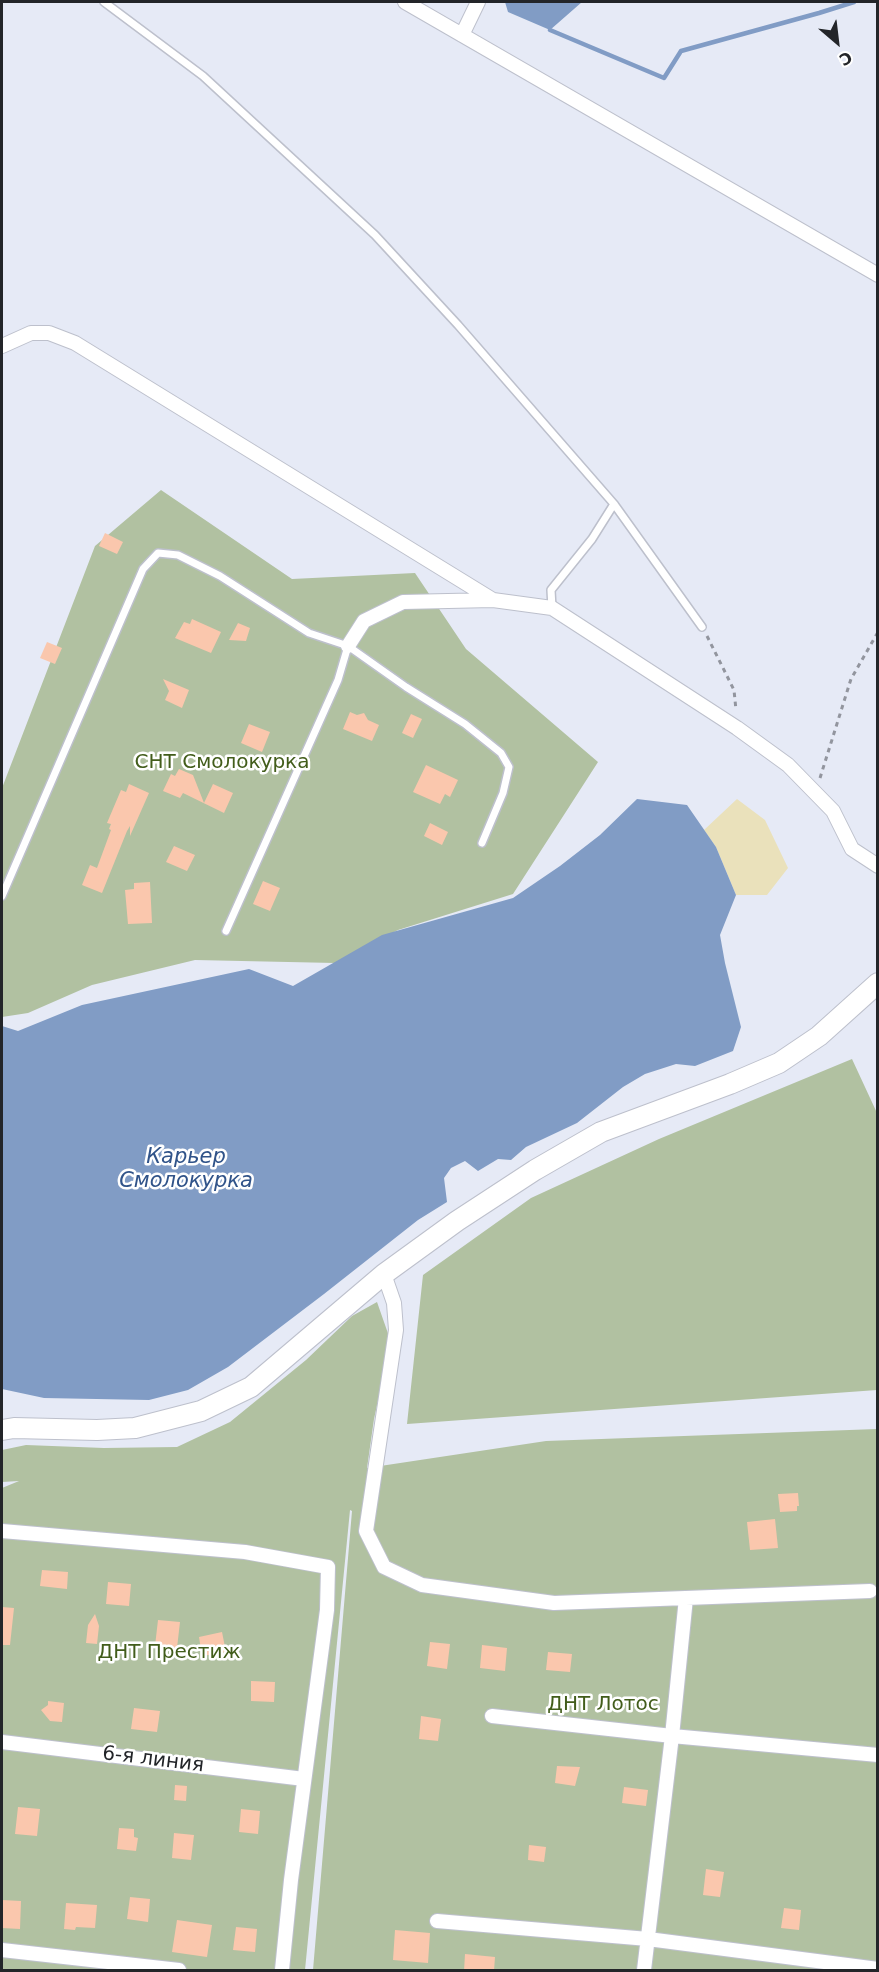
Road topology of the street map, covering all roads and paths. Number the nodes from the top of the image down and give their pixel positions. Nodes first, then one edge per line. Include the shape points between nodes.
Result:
1 (104, 2) edge
2 (405, 2) edge
3 (478, 2) edge
4 (462, 35) junction
5 (878, 275) edge
6 (2, 346) edge
7 (614, 504) junction
8 (493, 600) junction
9 (552, 608) junction
10 (702, 627) joint
11 (878, 632) edge
12 (348, 646) junction
13 (737, 729) junction
14 (817, 795) junction
15 (482, 843) dead end
16 (878, 866) edge
17 (2, 896) edge
18 (226, 931) dead end
19 (878, 983) edge
20 (384, 1274) junction
21 (2, 1430) edge
22 (2, 1530) edge
23 (870, 1591) dead end
24 (686, 1598) junction
25 (492, 1716) dead end
26 (672, 1736) junction
27 (2, 1742) edge
28 (878, 1755) edge
29 (304, 1779) junction
30 (437, 1921) dead end
31 (648, 1939) junction
32 (2, 1950) edge
33 (878, 1969) edge
34 (179, 1971) edge
35 (282, 1971) edge
36 (644, 1971) edge

1 - 7 lane via 203,76 375,235
2 - 4 street
3 - 4 street
4 - 5 street
6 - 8 street via 30,333 50,333 75,343
7 - 9 lane via 551,590
7 - 10 lane
8 - 9 street
8 - 12 street via 403,602 364,621
9 - 13 street
10 - 13 path via 734,690
11 - 14 path via 851,679
12 - 15 lane via 465,724 501,753 509,767 503,794
12 - 17 lane via 309,633 209,570 177,555 159,553 143,569
12 - 18 lane via 338,680
13 - 14 street via 788,765
14 - 16 street via 833,811 852,849
19 - 20 street via 819,1036 779,1063 601,1132 525,1176
20 - 21 street via 251,1387 201,1411 135,1428
20 - 24 street via 394,1303 396,1330 366,1531 384,1568 422,1584 554,1603
22 - 29 street via 245,1552 328,1567 327,1610
23 - 24 street
24 - 26 street
25 - 26 street
26 - 28 street
26 - 31 street
27 - 29 street, 6-я линия
29 - 35 street
30 - 31 street
31 - 33 street
31 - 36 street
32 - 34 street

